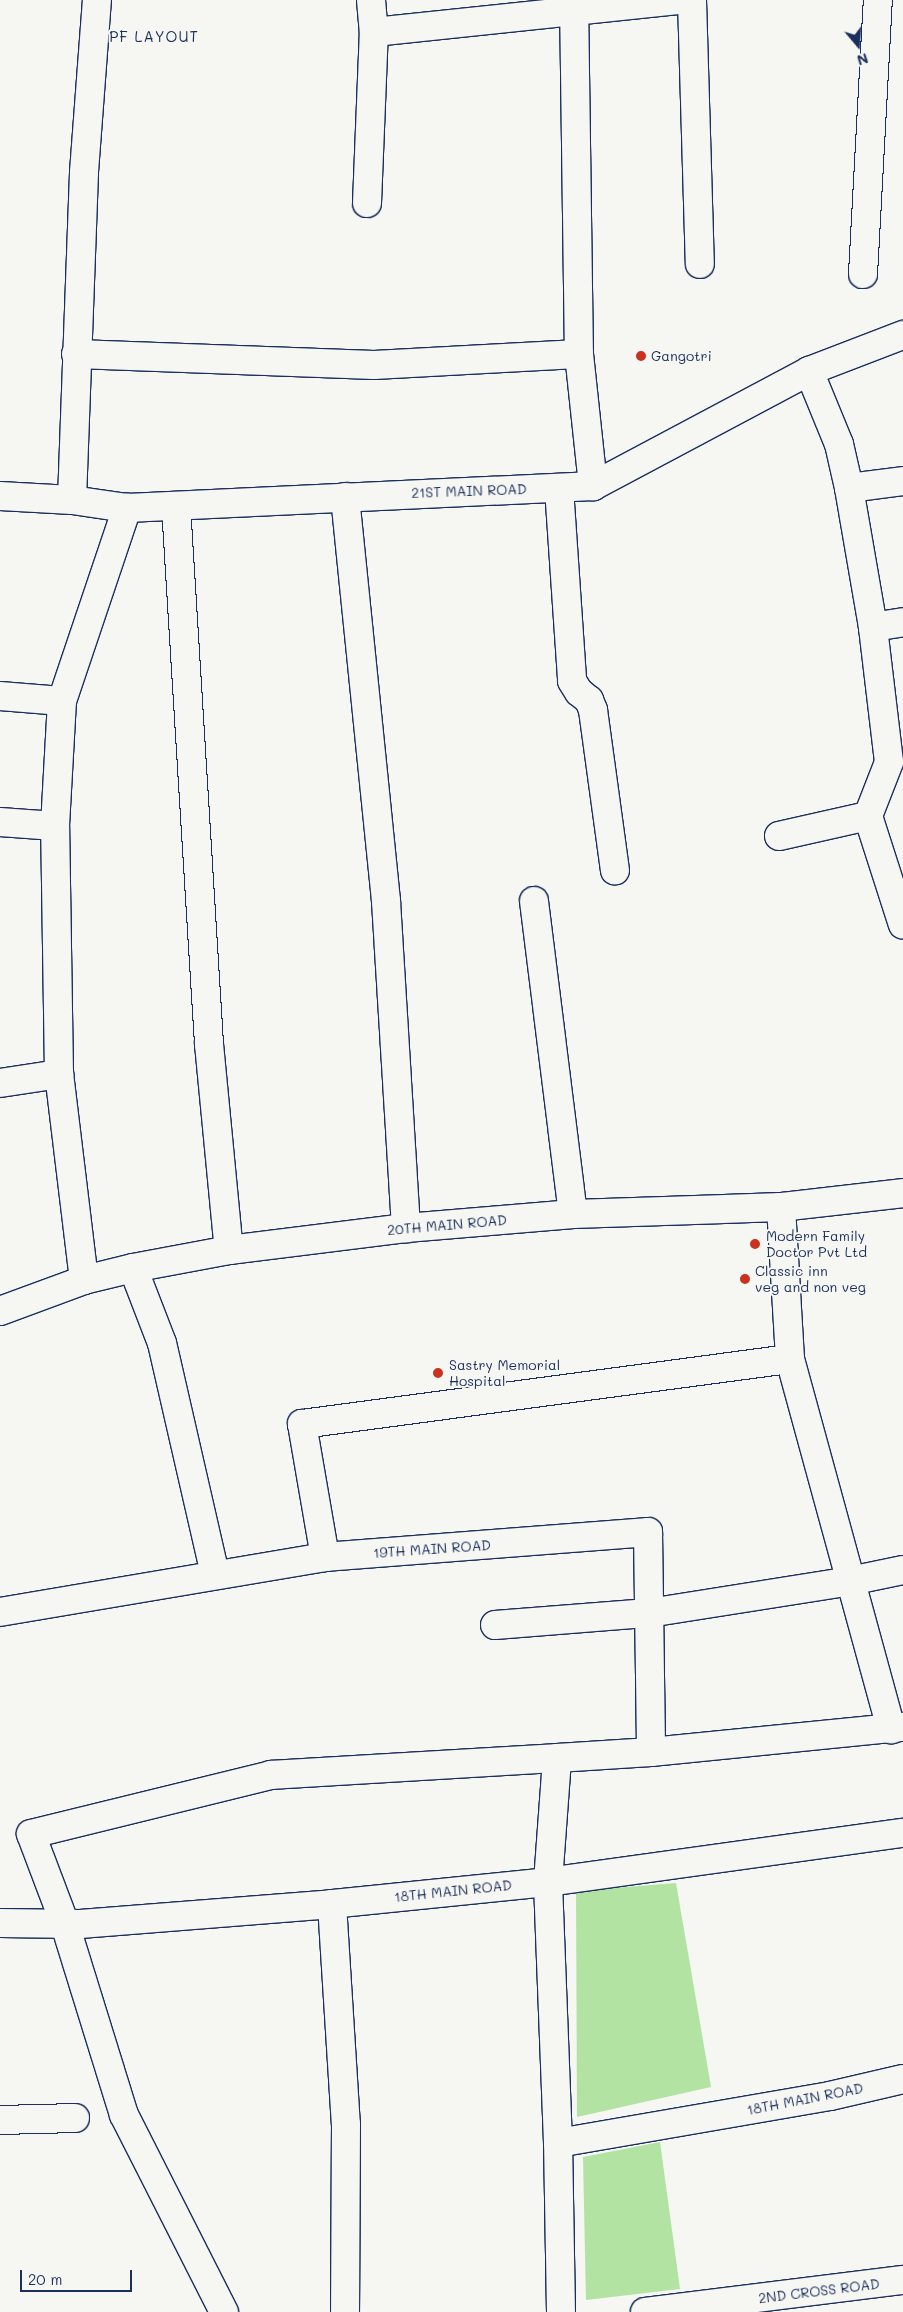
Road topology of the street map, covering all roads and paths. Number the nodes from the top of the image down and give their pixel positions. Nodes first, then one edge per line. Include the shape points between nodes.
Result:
1 (97, 0) edge
2 (372, 0) edge
3 (680, 0) edge
4 (692, 0) edge
5 (878, 0) edge
6 (574, 6) edge
7 (374, 32) junction
8 (367, 203) dead end
9 (700, 264) dead end
10 (863, 274) dead end
11 (903, 335) edge
12 (76, 354) junction
13 (579, 354) junction
14 (809, 371) junction
15 (903, 481) edge
16 (592, 486) junction
17 (559, 488) junction
18 (849, 488) junction
19 (0, 496) edge
20 (345, 497) junction
21 (72, 500) junction
22 (176, 506) junction
23 (127, 508) junction
24 (903, 622) edge
25 (873, 627) junction
26 (0, 696) edge
27 (62, 701) junction
28 (896, 761) edge
29 (868, 816) junction
30 (0, 822) edge
31 (55, 826) junction
32 (778, 836) dead end
33 (615, 871) dead end
34 (534, 901) dead end
35 (903, 926) edge
36 (59, 1074) junction
37 (0, 1083) edge
38 (903, 1193) edge
39 (781, 1207) junction
40 (573, 1214) junction
41 (406, 1228) junction
42 (229, 1250) junction
43 (134, 1268) junction
44 (84, 1280) junction
45 (0, 1311) edge
46 (790, 1359) junction
47 (325, 1557) junction
48 (903, 1570) edge
49 (216, 1575) junction
50 (850, 1581) junction
51 (0, 1612) edge
52 (649, 1613) junction
53 (494, 1624) dead end
54 (897, 1728) edge
55 (651, 1752) junction
56 (557, 1758) junction
57 (903, 1833) edge
58 (548, 1882) junction
59 (332, 1904) junction
60 (0, 1923) edge
61 (65, 1924) junction
62 (903, 2079) edge
63 (75, 2118) dead end
64 (0, 2120) edge
65 (558, 2143) junction
66 (903, 2280) edge
67 (224, 2312) edge
68 (345, 2312) edge
69 (561, 2312) edge
70 (645, 2312) edge

1 - 12 street via 84,172
2 - 7 street
3 - 6 street
4 - 9 street
5 - 10 street
6 - 7 street
6 - 13 street
7 - 8 street
11 - 14 street, 21ST MAIN ROAD
12 - 13 street via 374,365
12 - 21 street
13 - 16 street
14 - 16 street, 21ST MAIN ROAD
14 - 18 street via 839,444
15 - 18 street
16 - 17 street, 21ST MAIN ROAD
17 - 20 street, 21ST MAIN ROAD
17 - 33 street via 572,681 578,692 589,700 593,710
18 - 25 street
19 - 21 street, 21ST MAIN ROAD
20 - 22 street, 21ST MAIN ROAD
20 - 41 street via 386,901
21 - 23 street, 21ST MAIN ROAD
22 - 23 street, 21ST MAIN ROAD
22 - 42 street via 209,1044
23 - 27 street
24 - 25 street
25 - 28 street
26 - 27 street
27 - 31 street
28 - 29 street
29 - 32 street
29 - 35 street
30 - 31 street
31 - 36 street
34 - 40 street
36 - 37 street
36 - 44 street
38 - 39 street, 20TH MAIN ROAD
39 - 40 street, 20TH MAIN ROAD
39 - 46 street
40 - 41 street, 20TH MAIN ROAD
41 - 42 street, 20TH MAIN ROAD
42 - 43 street, 20TH MAIN ROAD
43 - 44 street, 20TH MAIN ROAD
43 - 49 street via 162,1343
44 - 45 street, 20TH MAIN ROAD
46 - 47 street via 302,1424
46 - 50 street
47 - 49 street, 19TH MAIN ROAD
47 - 52 street, 19TH MAIN ROAD via 648,1532
48 - 50 street
49 - 51 street, 19TH MAIN ROAD
50 - 52 street
50 - 54 street
52 - 53 street
52 - 55 street, 19TH MAIN ROAD
54 - 55 street
55 - 56 street
56 - 58 street
56 - 61 street via 271,1775 32,1834
57 - 58 street, 18TH MAIN ROAD
58 - 59 street, 18TH MAIN ROAD
58 - 65 street
59 - 61 street, 18TH MAIN ROAD
59 - 68 street via 346,2124
60 - 61 street, 18TH MAIN ROAD
61 - 67 street via 124,2115
62 - 65 street, 18TH MAIN ROAD via 830,2096
63 - 64 street
65 - 69 street
66 - 70 street, 2ND CROSS ROAD

